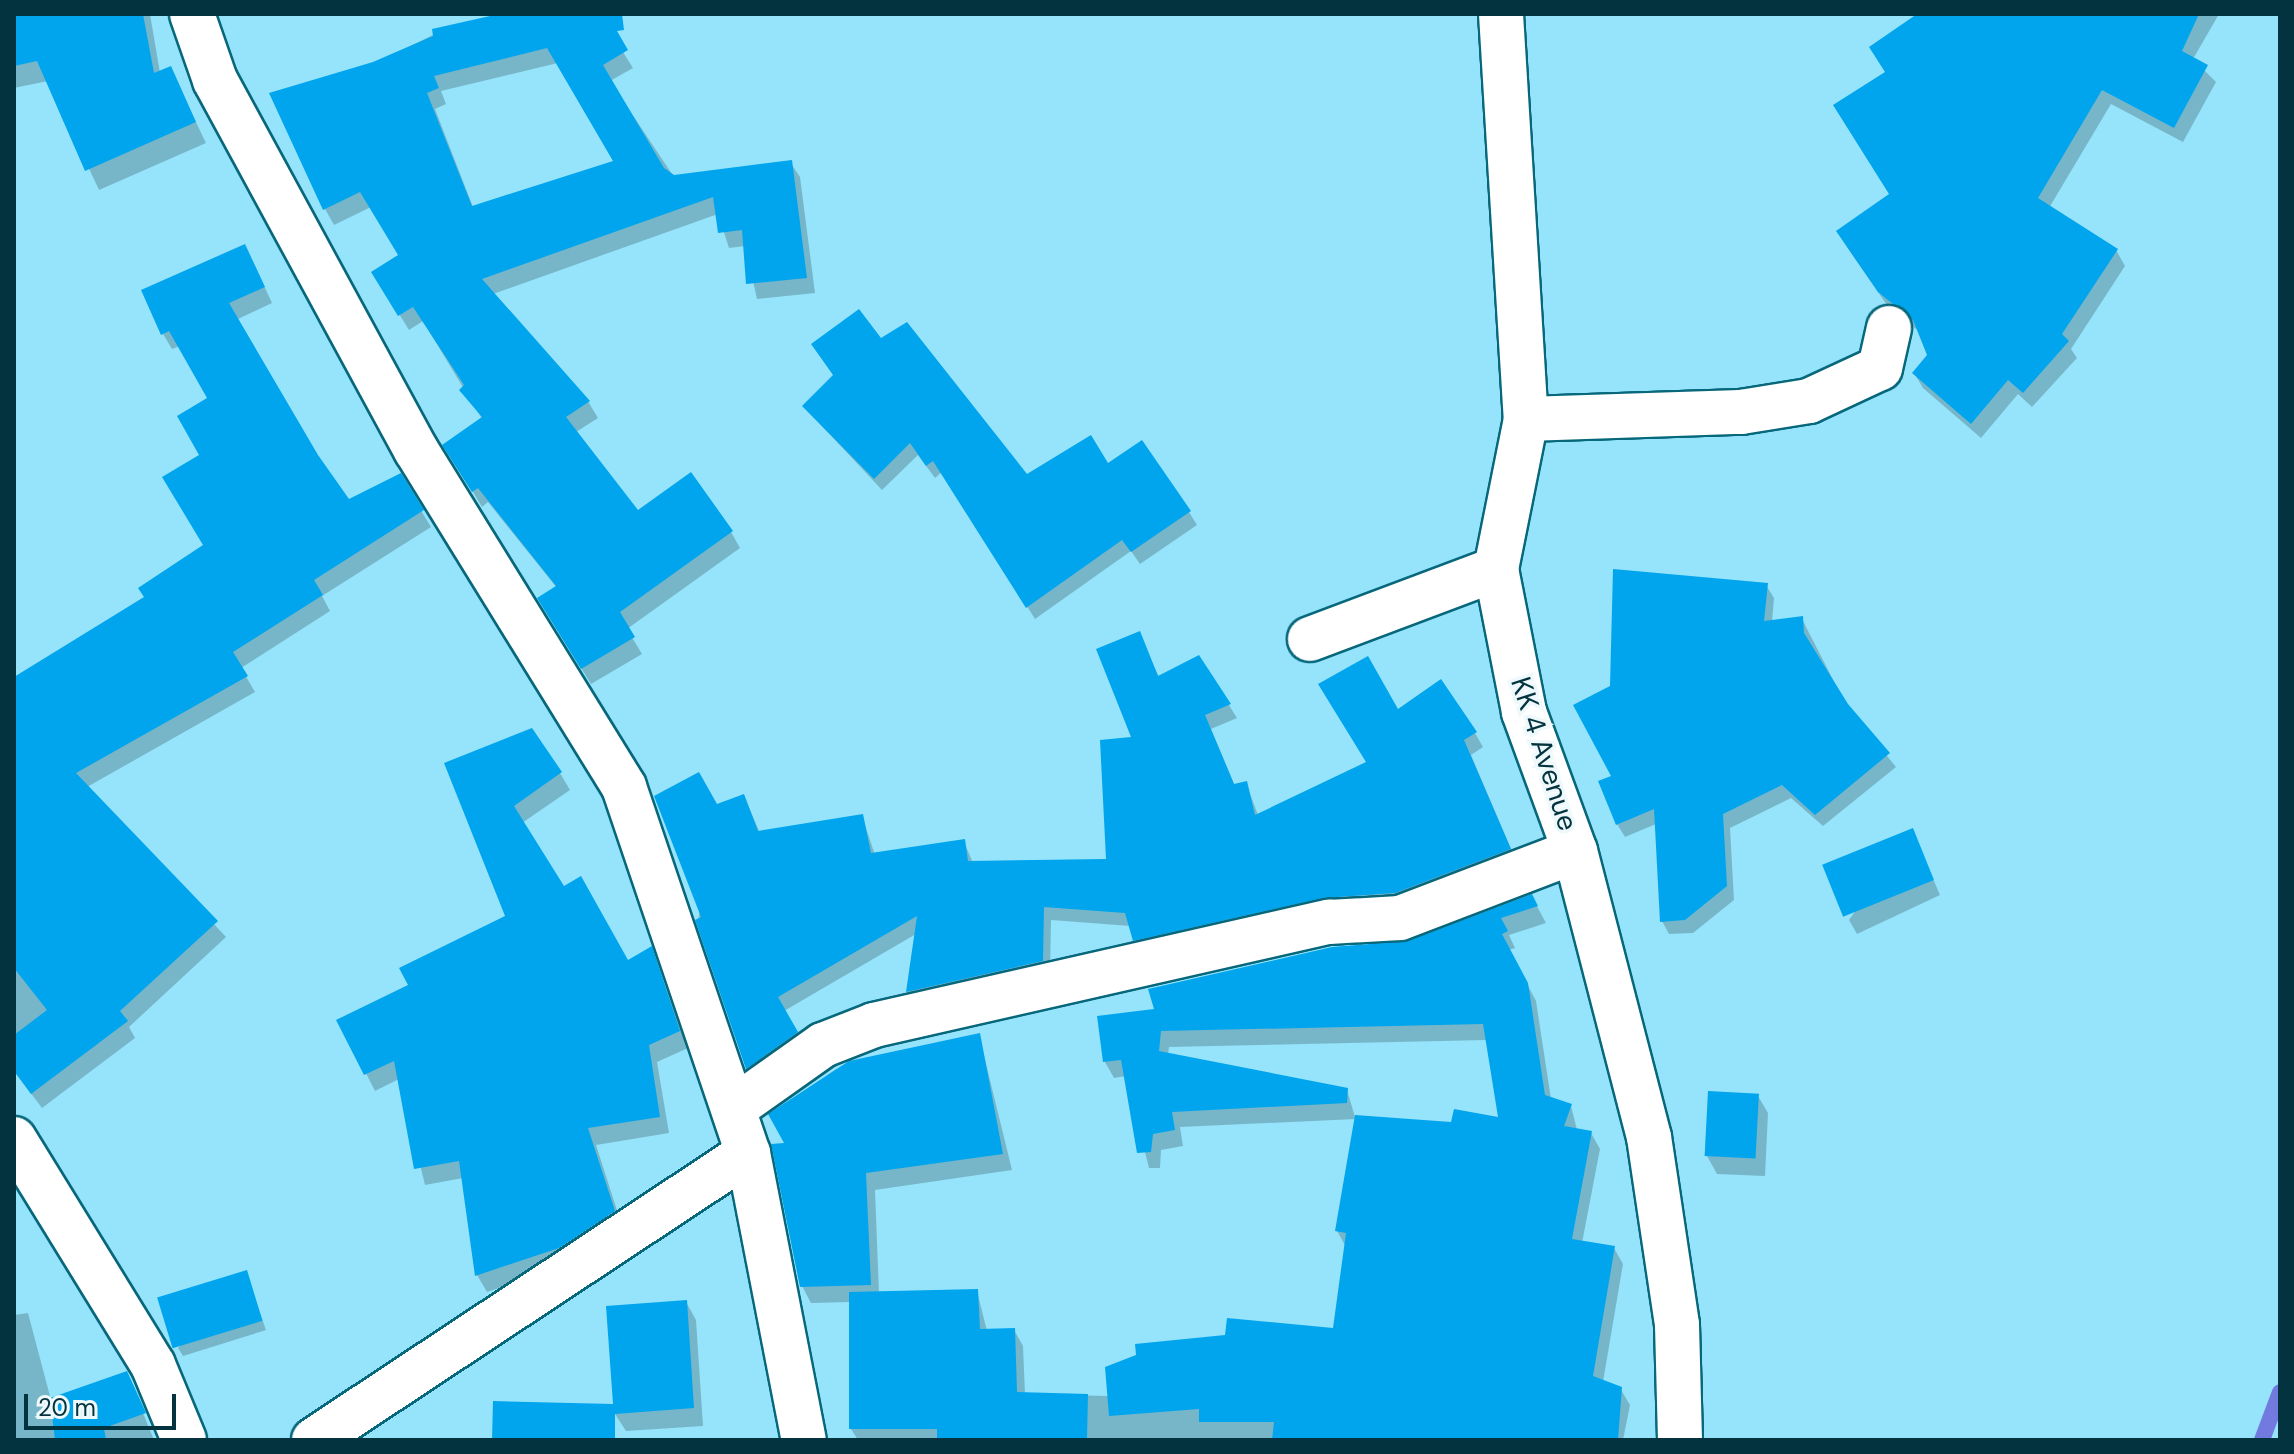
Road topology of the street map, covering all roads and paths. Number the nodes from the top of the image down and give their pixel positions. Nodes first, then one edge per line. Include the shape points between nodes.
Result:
1 (192, 14) edge
2 (1501, 14) edge
3 (1889, 328) dead end
4 (1526, 419) junction
5 (1496, 569) junction
6 (1310, 639) dead end
7 (1575, 851) junction
8 (734, 1108) junction
9 (14, 1139) edge
10 (748, 1153) junction
11 (184, 1440) edge
12 (314, 1440) edge
13 (804, 1440) edge
14 (1680, 1440) edge

1 - 8 street via 215,80 416,450 624,787
2 - 4 street, KK 4 Avenue
3 - 4 street via 1880,368 1809,401 1741,412
4 - 5 street, KK 4 Avenue
5 - 6 street
5 - 7 street, KK 4 Avenue via 1524,712
7 - 8 street via 1400,918 1329,922 874,1025 823,1045
7 - 14 street, KK 4 Avenue via 1649,1137 1677,1325
8 - 10 street
9 - 11 street via 153,1365
10 - 12 street
10 - 13 street

